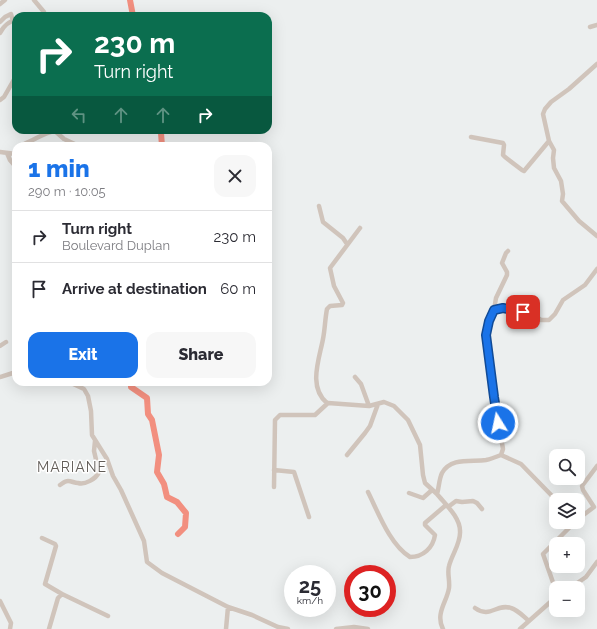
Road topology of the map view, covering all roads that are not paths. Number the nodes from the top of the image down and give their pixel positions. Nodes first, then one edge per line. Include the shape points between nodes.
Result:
1 (5, 0) edge
2 (34, 0) edge
3 (0, 4) edge
4 (44, 12) edge
5 (12, 16) edge
6 (12, 21) edge
7 (0, 22) edge
8 (597, 25) edge
9 (590, 27) dead end
10 (0, 33) edge
11 (597, 64) edge
12 (12, 83) edge
13 (0, 100) edge
14 (46, 134) edge
15 (59, 134) edge
16 (471, 137) dead end
17 (549, 141) junction
18 (28, 142) edge
19 (70, 142) edge
20 (0, 152) edge
21 (7, 154) junction
22 (12, 154) edge
23 (12, 162) edge
24 (319, 206) dead end
25 (360, 228) dead end
26 (597, 236) edge
27 (348, 244) junction
28 (508, 251) dead end
29 (597, 269) edge
30 (494, 310) junction
31 (6, 342) dead end
32 (0, 346) edge
33 (12, 373) edge
34 (0, 377) edge
35 (356, 377) dead end
36 (78, 386) edge
37 (327, 404) junction
38 (378, 404) junction
39 (368, 406) junction
40 (95, 441) junction
41 (347, 454) dead end
42 (501, 455) junction
43 (597, 466) edge
44 (274, 470) junction
45 (60, 485) dead end
46 (274, 487) dead end
47 (432, 490) junction
48 (368, 492) dead end
49 (409, 493) dead end
50 (549, 493) edge
51 (585, 493) edge
52 (585, 493) edge
53 (438, 494) junction
54 (447, 506) junction
55 (482, 509) dead end
56 (585, 514) edge
57 (309, 518) dead end
58 (568, 529) edge
59 (42, 538) dead end
60 (597, 562) edge
61 (552, 581) edge
62 (580, 581) edge
63 (62, 594) junction
64 (0, 601) edge
65 (549, 603) edge
66 (228, 607) junction
67 (475, 608) dead end
68 (108, 616) dead end
69 (529, 621) junction
70 (270, 623) junction
71 (344, 628) edge
72 (10, 629) edge
73 (49, 629) edge
74 (226, 629) edge
75 (268, 629) edge
76 (288, 629) edge
77 (336, 629) edge
78 (368, 629) edge
79 (443, 629) edge
80 (520, 629) edge

1 - 3 street
2 - 4 street
5 - 7 street via 11,14
6 - 10 street
8 - 9 street
11 - 17 street via 545,109 543,114
12 - 13 street
14 - 18 street
15 - 19 street
16 - 17 street via 503,143 503,156 524,171
17 - 26 street via 554,150 554,168 561,182 562,201 579,221
20 - 21 street
21 - 22 street
21 - 23 street
24 - 27 street via 323,222
25 - 27 street
27 - 37 street via 330,268 334,286 343,303 327,309 316,372 318,392
28 - 30 street via 502,263 507,275 496,298
29 - 30 street via 585,285 563,300 548,320 541,320 534,314 512,309
30 - 42 street via 486,335 503,449
31 - 32 street
33 - 34 street
35 - 39 street
36 - 40 street via 84,389 88,396 91,429
37 - 39 street
37 - 44 street via 315,415 277,417
38 - 39 street
38 - 41 street via 370,426
38 - 47 street via 384,402 394,406 408,420 420,445 425,483
40 - 45 street via 98,475 86,483 70,481
40 - 66 street via 107,459 144,541 147,562 162,573
42 - 50 street via 521,464
42 - 53 street via 486,460 458,461 446,467 441,474
43 - 52 street via 582,486
44 - 46 street
44 - 57 street via 294,472
47 - 49 street via 423,498
47 - 53 street
48 - 54 street via 389,533 410,557 416,557 429,549 435,535 425,523
51 - 56 street via 594,507
53 - 54 street
54 - 55 street via 456,502 473,501
54 - 79 street via 455,516 460,530 459,540 448,568 449,588 440,616
58 - 61 street via 543,554
59 - 63 street via 56,546 45,584
60 - 62 street
63 - 68 street
63 - 73 street via 58,598
64 - 72 street via 11,622
65 - 69 street
66 - 70 street
66 - 74 street
67 - 69 street via 481,612 512,608
69 - 80 street
70 - 75 street
70 - 76 street
71 - 77 street
71 - 78 street

